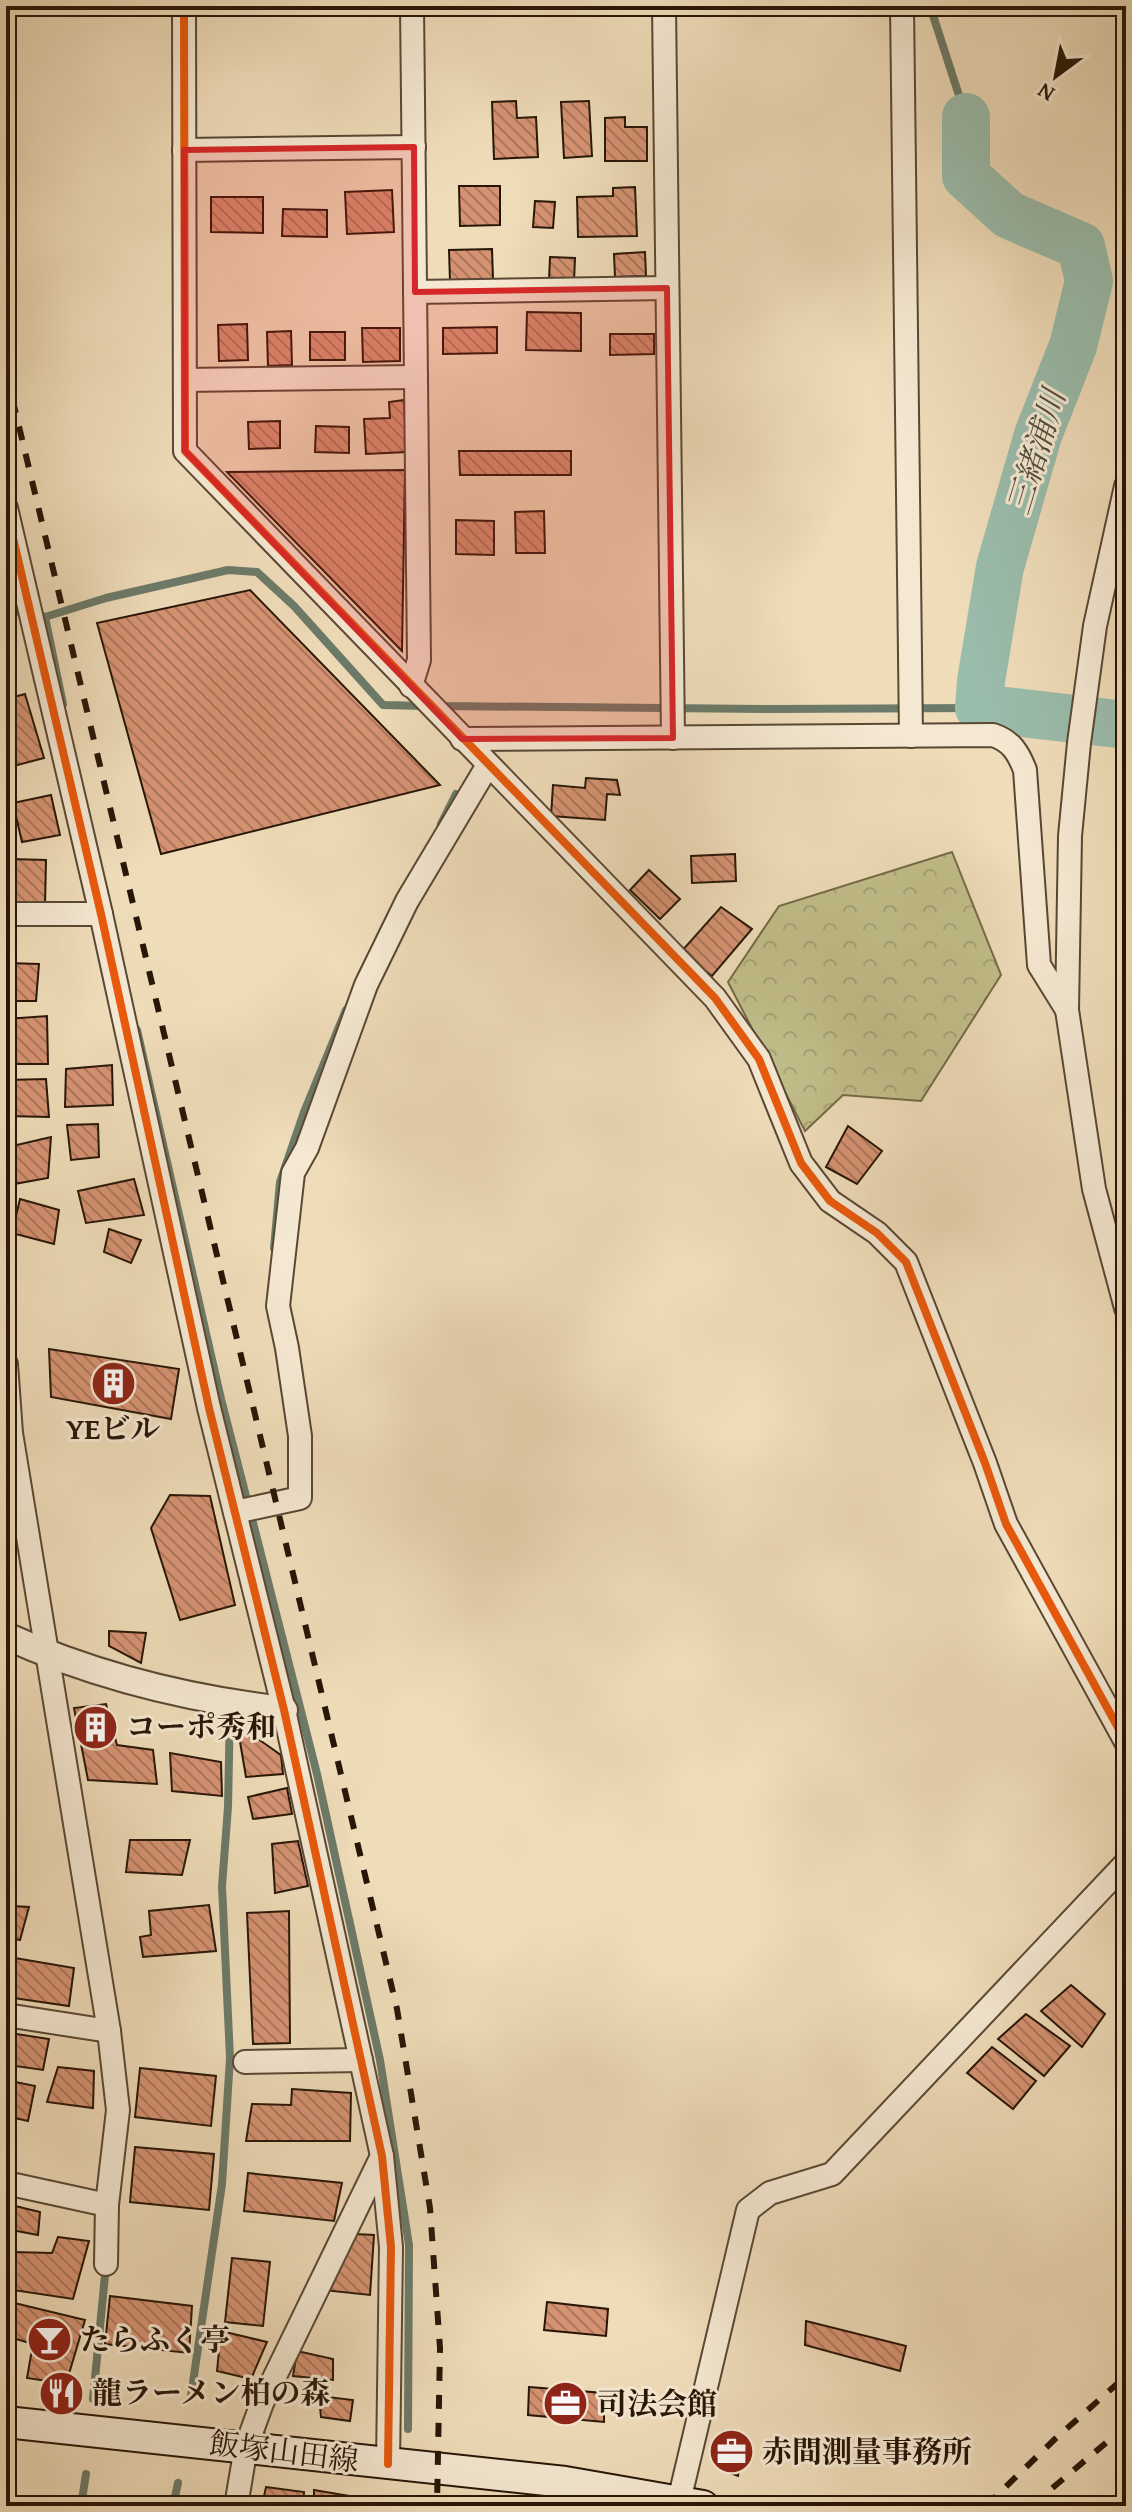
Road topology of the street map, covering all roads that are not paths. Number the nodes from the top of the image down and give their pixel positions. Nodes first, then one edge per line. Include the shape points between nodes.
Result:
1 (184, 6) edge
2 (412, 6) edge
3 (664, 6) edge
4 (902, 6) edge
5 (414, 147) junction
6 (184, 150) junction
7 (667, 288) junction
8 (415, 292) junction
9 (416, 377) junction
10 (185, 380) junction
11 (1126, 486) edge
12 (6, 508) edge
13 (411, 686) junction
14 (911, 736) junction
15 (673, 738) junction
16 (462, 739) junction
17 (488, 765) junction
18 (6, 914) edge
19 (101, 914) junction
20 (1067, 1010) junction
21 (1126, 1308) edge
22 (6, 1364) edge
23 (245, 1510) junction
24 (6, 1636) edge
25 (47, 1655) junction
26 (284, 1710) junction
27 (1126, 1742) edge
28 (1126, 1863) edge
29 (6, 2015) edge
30 (109, 2031) junction
31 (361, 2060) junction
32 (245, 2062) dead end
33 (382, 2156) junction
34 (6, 2183) edge
35 (107, 2205) junction
36 (106, 2264) dead end
37 (6, 2422) edge
38 (246, 2447) junction
39 (388, 2464) junction
40 (691, 2504) edge
41 (236, 2506) edge

1 - 6 street
2 - 5 street
3 - 7 street
4 - 14 street
5 - 6 street
5 - 8 street
6 - 10 street
7 - 8 street
7 - 15 street
8 - 9 street
9 - 10 street
9 - 13 street via 419,660
10 - 13 street via 185,451
11 - 20 street via 1095,626 1079,743 1070,836
12 - 19 street
13 - 16 street
14 - 15 street
14 - 20 street via 993,735 1018,751 1025,770 1039,965
15 - 16 street
16 - 17 street
17 - 23 street via 407,901 366,985 307,1148 293,1173 278,1306 300,1436 300,1498
17 - 27 street via 715,998 759,1059 801,1163 830,1201 877,1233 906,1262 1006,1524
18 - 19 street
19 - 23 street via 209,1408
20 - 21 street via 1094,1189
22 - 25 street via 11,1433
23 - 26 street
24 - 25 street
25 - 26 street via 125,1681
25 - 30 street
26 - 31 street
28 - 40 street via 832,2174 770,2193 748,2210
29 - 30 street
30 - 35 street via 118,2110
31 - 32 street
31 - 33 street
33 - 38 street via 272,2380
33 - 39 street via 391,2247
34 - 35 street
35 - 36 street
37 - 38 main road, 飯塚山田線
38 - 39 main road, 飯塚山田線
38 - 41 street
39 - 40 main road, 飯塚山田線 via 565,2482

